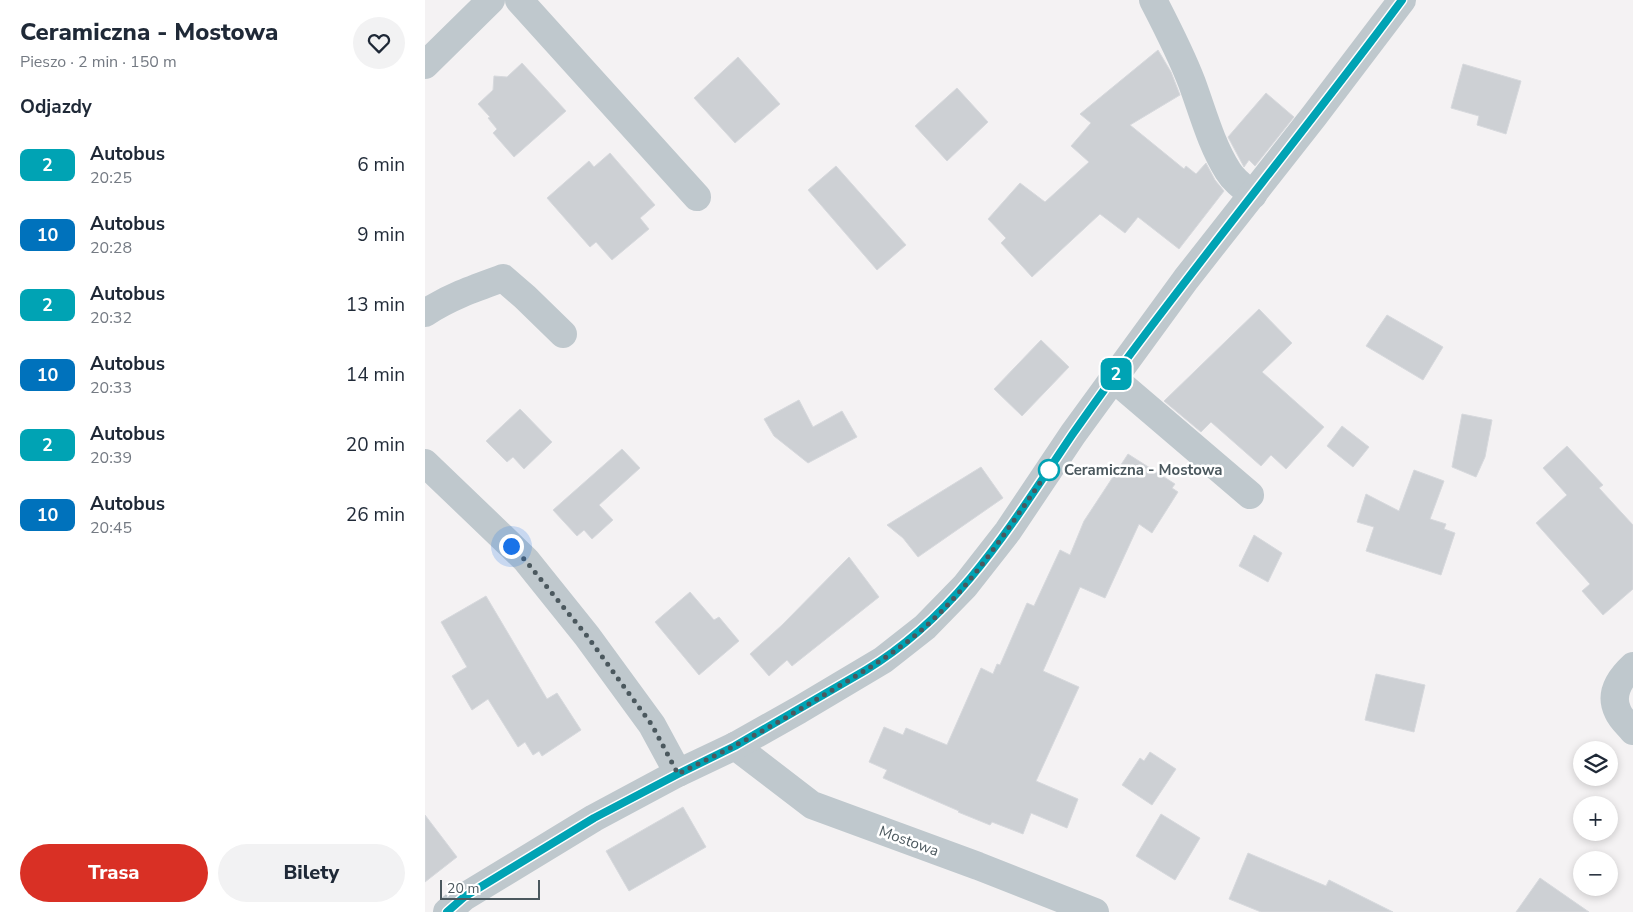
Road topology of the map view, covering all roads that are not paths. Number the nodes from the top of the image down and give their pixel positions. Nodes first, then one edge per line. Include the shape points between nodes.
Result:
1 (491, 0) edge
2 (519, 0) edge
3 (1153, 0) edge
4 (1402, 0) edge
5 (425, 65) edge
6 (1253, 195) junction
7 (697, 197) dead end
8 (425, 313) edge
9 (563, 334) dead end
10 (1113, 378) junction
11 (425, 463) edge
12 (1250, 495) dead end
13 (1633, 666) edge
14 (1633, 731) edge
15 (735, 746) junction
16 (678, 774) junction
17 (447, 912) edge
18 (1095, 912) edge

1 - 5 street
2 - 7 street
3 - 6 street via 1177,47 1205,125 1228,172
4 - 6 street
6 - 10 street
8 - 9 street via 465,292 503,278
10 - 12 street
10 - 15 street via 1008,531 965,586 925,627 883,660
11 - 16 street via 525,560 587,636 652,725
13 - 14 street via 1619,682 1615,705 1618,714
15 - 16 street
15 - 18 street, Mostowa via 812,805
16 - 17 street via 594,818 464,897

